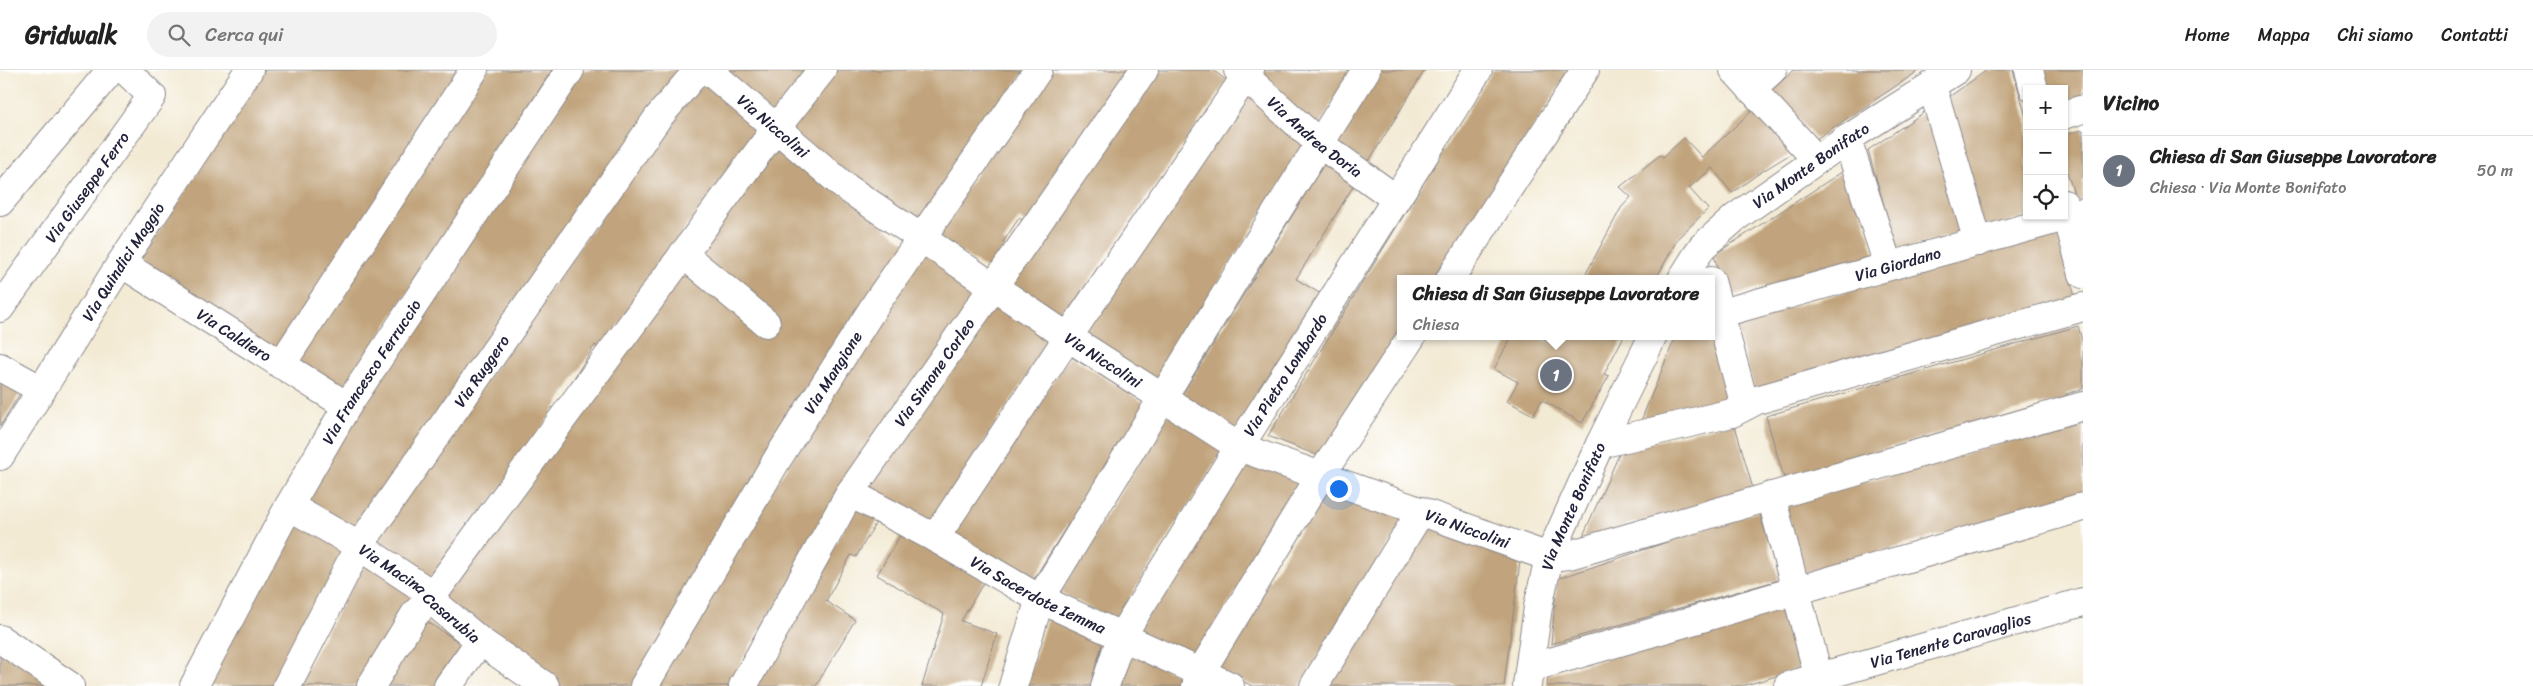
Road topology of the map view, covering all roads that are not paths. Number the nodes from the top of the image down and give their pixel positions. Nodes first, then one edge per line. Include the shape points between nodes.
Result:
1 (111, 70) edge
2 (125, 70) edge
3 (249, 70) edge
4 (474, 70) edge
5 (570, 70) edge
6 (698, 70) edge
7 (708, 70) edge
8 (822, 70) edge
9 (1038, 70) edge
10 (1144, 70) edge
11 (1366, 70) edge
12 (1478, 70) edge
13 (1585, 70) edge
14 (1772, 70) edge
15 (1956, 70) edge
16 (2029, 70) edge
17 (1245, 72) edge
18 (1742, 79) edge
19 (2033, 85) edge
20 (1932, 86) junction
21 (2083, 109) edge
22 (2068, 114) edge
23 (776, 128) junction
24 (1847, 139) junction
25 (1320, 144) junction
26 (1817, 160) junction
27 (1396, 199) junction
28 (0, 202) edge
29 (2072, 210) edge
30 (920, 238) junction
31 (1978, 242) junction
32 (1702, 247) junction
33 (683, 254) junction
34 (122, 263) junction
35 (1888, 265) junction
36 (2083, 274) edge
37 (1453, 275) edge
38 (1684, 275) edge
39 (1710, 275) edge
40 (994, 285) junction
41 (2083, 307) edge
42 (0, 308) edge
43 (1716, 315) edge
44 (766, 323) dead end
45 (1068, 337) junction
46 (1409, 340) edge
47 (1651, 340) edge
48 (281, 365) junction
49 (0, 367) edge
50 (42, 390) junction
51 (1162, 399) junction
52 (347, 406) junction
53 (1746, 406) junction
54 (2083, 406) edge
55 (1600, 444) junction
56 (1239, 447) junction
57 (0, 456) edge
58 (1321, 475) junction
59 (850, 494) junction
60 (1771, 496) junction
61 (289, 506) junction
62 (2083, 508) edge
63 (1421, 511) junction
64 (935, 538) junction
65 (359, 546) junction
66 (1549, 557) junction
67 (1796, 590) junction
68 (430, 599) junction
69 (1040, 599) junction
70 (2083, 602) edge
71 (1121, 637) junction
72 (0, 639) edge
73 (480, 641) junction
74 (1528, 677) edge
75 (1198, 679) edge
76 (1820, 682) edge
77 (70, 686) edge
78 (194, 686) edge
79 (287, 686) edge
80 (371, 686) edge
81 (448, 686) edge
82 (545, 686) edge
83 (644, 686) edge
84 (743, 686) edge
85 (1013, 686) edge
86 (1105, 686) edge
87 (1230, 686) edge
88 (1314, 686) edge
89 (1788, 686) edge

1 - 28 street
2 - 42 street, Via Giuseppe Ferro via 152,96
3 - 34 street, Via Quindici Maggio
4 - 48 street
5 - 52 street, Via Francesco Ferruccio
6 - 65 street, Via Ruggero via 657,119
7 - 23 street, Via Niccolini
8 - 23 street
9 - 30 street, Via Mangione
10 - 40 street, Via Simone Corleo
11 - 25 street
12 - 27 street, Via Pietro Lombardo
13 - 37 street
14 - 18 street
15 - 20 street, Via Monte Bonifato
16 - 19 street
17 - 25 street, Via Andrea Doria
17 - 45 street
18 - 26 street
20 - 24 street, Via Monte Bonifato
20 - 31 street
21 - 22 street
23 - 30 street, Via Niccolini via 844,186
23 - 33 street
24 - 26 street, Via Monte Bonifato
24 - 35 street
25 - 27 street, Via Andrea Doria
25 - 51 street
26 - 32 street, Via Monte Bonifato via 1736,217
27 - 56 street, Via Pietro Lombardo
29 - 31 street, Via Giordano
29 - 36 street
30 - 40 street, Via Niccolini
30 - 83 street, Via Mangione via 778,458
31 - 35 street, Via Giordano
32 - 38 street, Via Monte Bonifato
32 - 39 street
33 - 44 street
33 - 68 street
34 - 48 street, Via Caldiero
34 - 50 street, Via Quindici Maggio
35 - 43 street, Via Giordano
40 - 45 street, Via Niccolini
40 - 59 street, Via Simone Corleo
41 - 53 street via 1757,400
43 - 53 street
45 - 51 street, Via Niccolini
45 - 64 street
46 - 58 street
47 - 55 street, Via Monte Bonifato
48 - 52 street, Via Caldiero
49 - 50 street
50 - 57 street, Via Quindici Maggio
51 - 56 street, Via Niccolini
51 - 69 street
52 - 61 street, Via Francesco Ferruccio
53 - 55 street via 1732,413
54 - 60 street
55 - 66 street, Via Monte Bonifato
56 - 58 street, Via Niccolini
56 - 71 street, Via Pietro Lombardo
58 - 63 street, Via Niccolini
58 - 75 street
59 - 64 street, Via Sacerdote Iemma
59 - 84 street, Via Simone Corleo
60 - 66 street via 1569,555
60 - 67 street
61 - 65 street, Via Macina Casarubia
61 - 78 street, Via Francesco Ferruccio
62 - 67 street
63 - 66 street, Via Niccolini
63 - 88 street
64 - 69 street, Via Sacerdote Iemma
65 - 68 street, Via Macina Casarubia via 421,587
65 - 79 street, Via Ruggero
66 - 74 street, Via Monte Bonifato
67 - 74 street
67 - 76 street
68 - 73 street, Via Macina Casarubia
68 - 80 street via 415,614
69 - 71 street, Via Sacerdote Iemma
69 - 85 street
70 - 76 street, Via Tenente Caravaglios
71 - 75 street, Via Sacerdote Iemma
71 - 86 street, Via Pietro Lombardo
72 - 77 street
73 - 81 street
73 - 82 street, Via Macina Casarubia
75 - 87 street, Via Sacerdote Iemma
76 - 89 street, Via Tenente Caravaglios

